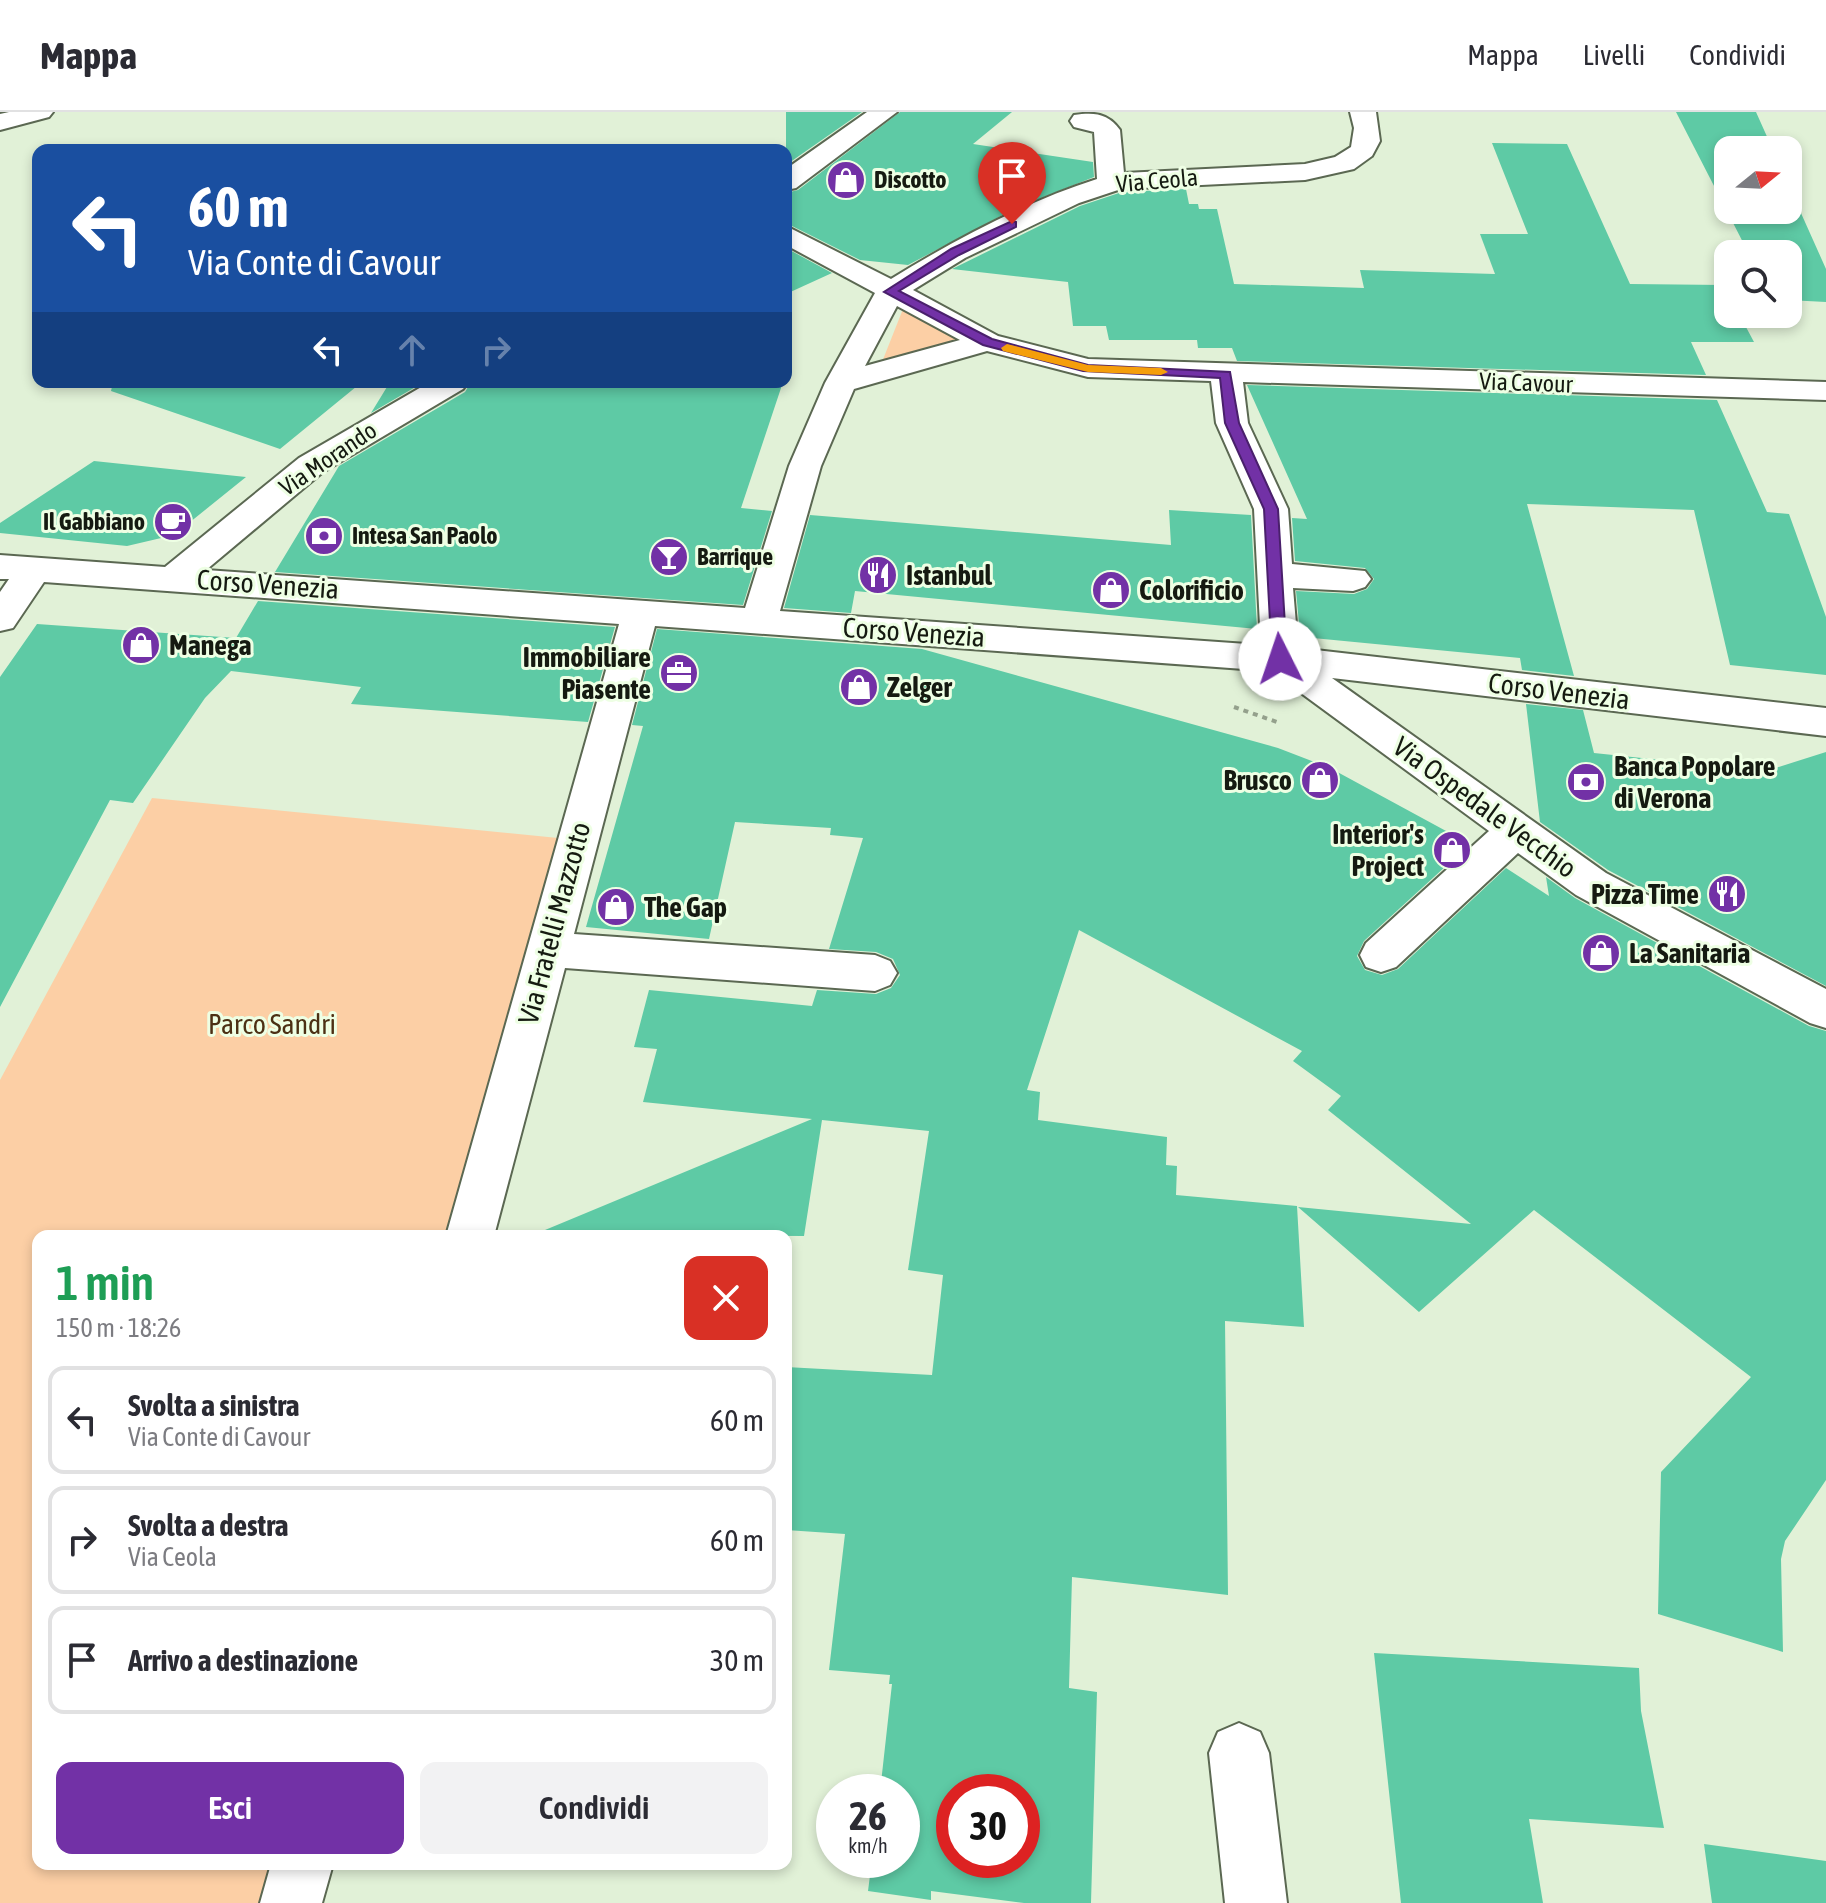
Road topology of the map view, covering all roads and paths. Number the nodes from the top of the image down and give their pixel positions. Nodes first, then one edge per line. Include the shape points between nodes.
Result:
1 (884, 112) edge
2 (1363, 112) edge
3 (1083, 121) dead end
4 (792, 178) edge
5 (1111, 183) junction
6 (792, 237) edge
7 (890, 292) junction
8 (987, 342) junction
9 (1226, 375) junction
10 (841, 383) junction
11 (442, 388) edge
12 (1826, 391) edge
13 (18, 568) edge
14 (1274, 575) junction
15 (174, 578) junction
16 (1353, 579) dead end
17 (641, 611) junction
18 (0, 619) edge
19 (759, 620) junction
20 (1280, 659) junction
21 (1826, 722) edge
22 (1516, 830) junction
23 (547, 949) junction
24 (1381, 955) dead end
25 (875, 973) dead end
26 (1826, 1010) edge
27 (472, 1230) edge
28 (1239, 1753) dead end
29 (300, 1870) edge
30 (291, 1903) edge
31 (1256, 1903) edge

1 - 4 street
2 - 5 street, Via Ceola via 1367,144 1356,159 1336,167
3 - 5 street via 1097,121 1107,130
5 - 7 street, Via Ceola via 969,245
6 - 7 street, Via Cavour
7 - 8 street, Via Cavour
7 - 10 street
8 - 9 street, Via Cavour via 1088,368
8 - 10 street
9 - 12 street, Via Cavour
9 - 14 street via 1232,423 1271,509
10 - 19 street via 805,466
11 - 15 street, Via Morando via 311,465
13 - 15 street, Corso Venezia
13 - 18 street
14 - 16 street
14 - 20 street
15 - 17 street, Corso Venezia
17 - 19 street, Corso Venezia
17 - 23 street, Via Fratelli Mazzotto
19 - 20 street, Corso Venezia
20 - 21 street, Corso Venezia
20 - 22 street, Via Ospedale Vecchio
22 - 24 street
22 - 26 street, Via Ospedale Vecchio via 1591,884
23 - 25 street
23 - 27 street, Via Fratelli Mazzotto
28 - 31 street
29 - 30 street

